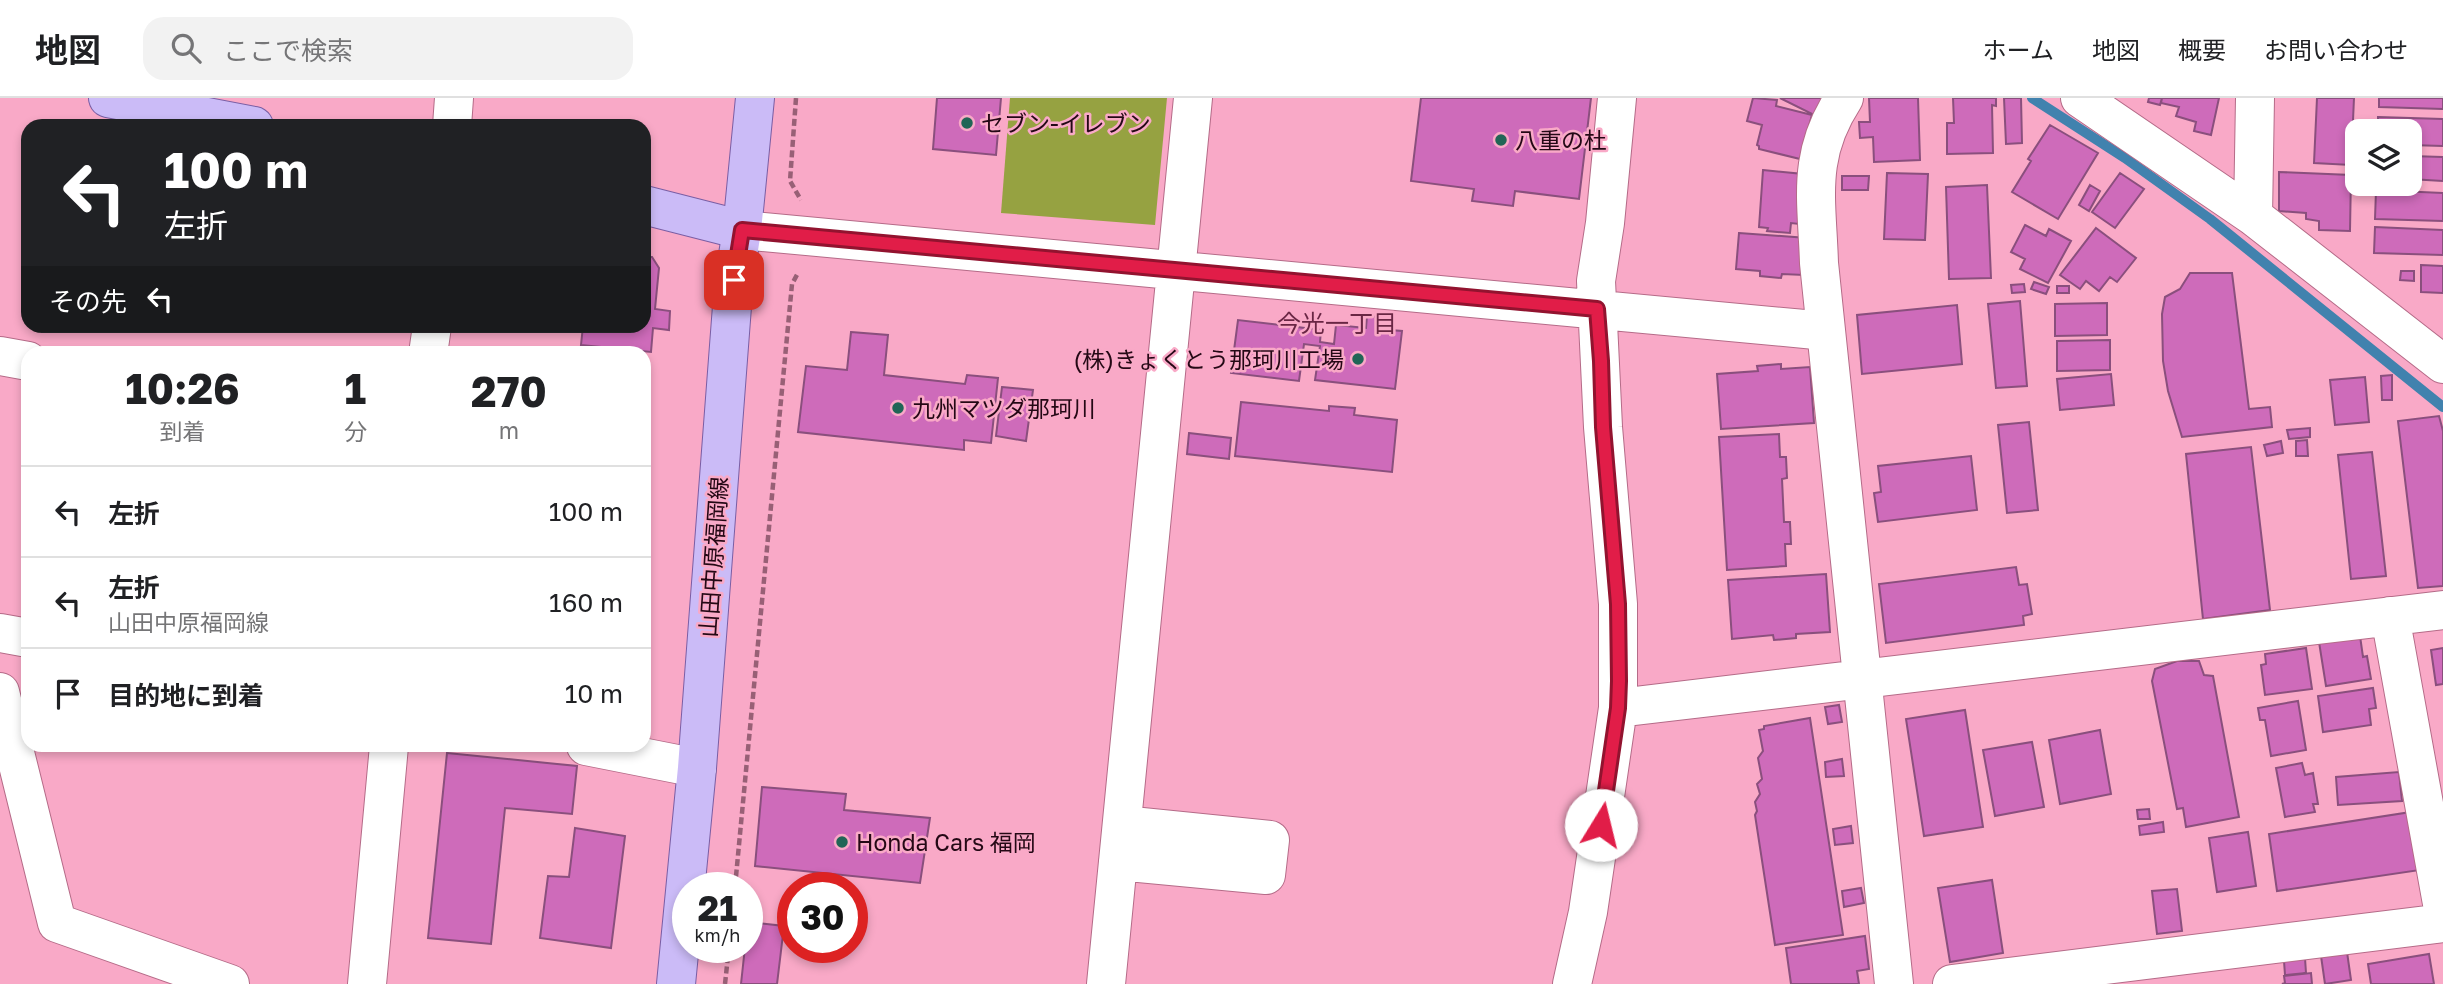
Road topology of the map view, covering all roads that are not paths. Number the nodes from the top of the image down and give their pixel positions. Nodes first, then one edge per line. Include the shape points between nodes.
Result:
1 (108, 98) edge
2 (454, 98) edge
3 (755, 98) edge
4 (1193, 98) edge
5 (1617, 98) edge
6 (1844, 98) edge
7 (2080, 98) edge
8 (2255, 98) edge
9 (218, 119) edge
10 (452, 119) edge
11 (651, 207) edge
12 (2253, 216) junction
13 (742, 230) junction
14 (1176, 270) junction
15 (1597, 309) junction
16 (1826, 331) junction
17 (0, 356) edge
18 (21, 360) edge
19 (2443, 364) edge
20 (2443, 610) edge
21 (2390, 616) junction
22 (0, 633) edge
23 (21, 638) edge
24 (1862, 678) junction
25 (0, 692) edge
26 (1618, 708) junction
27 (388, 752) edge
28 (616, 752) edge
29 (697, 768) junction
30 (2443, 909) edge
31 (2443, 923) edge
32 (230, 984) edge
33 (367, 984) edge
34 (676, 984) edge
35 (1106, 984) edge
36 (1572, 984) edge
37 (1894, 984) edge
38 (1952, 984) edge

1 - 9 main road
2 - 10 street
3 - 13 main road, 山田中原福岡線
4 - 14 street
5 - 15 street via 1596,281
6 - 16 street via 1830,119 1815,177
7 - 12 street
8 - 12 street
11 - 13 main road
12 - 19 street
13 - 14 street
13 - 29 main road, 山田中原福岡線 via 734,280
14 - 15 street
14 - 35 street
15 - 16 street
15 - 26 street via 1618,604
16 - 24 street
17 - 18 street
20 - 21 street
21 - 24 street
21 - 30 street
22 - 23 street
24 - 26 street
24 - 37 street
25 - 32 street via 57,923
26 - 36 street via 1588,912
27 - 33 street
28 - 29 street
29 - 34 main road, 山田中原福岡線
31 - 38 street

